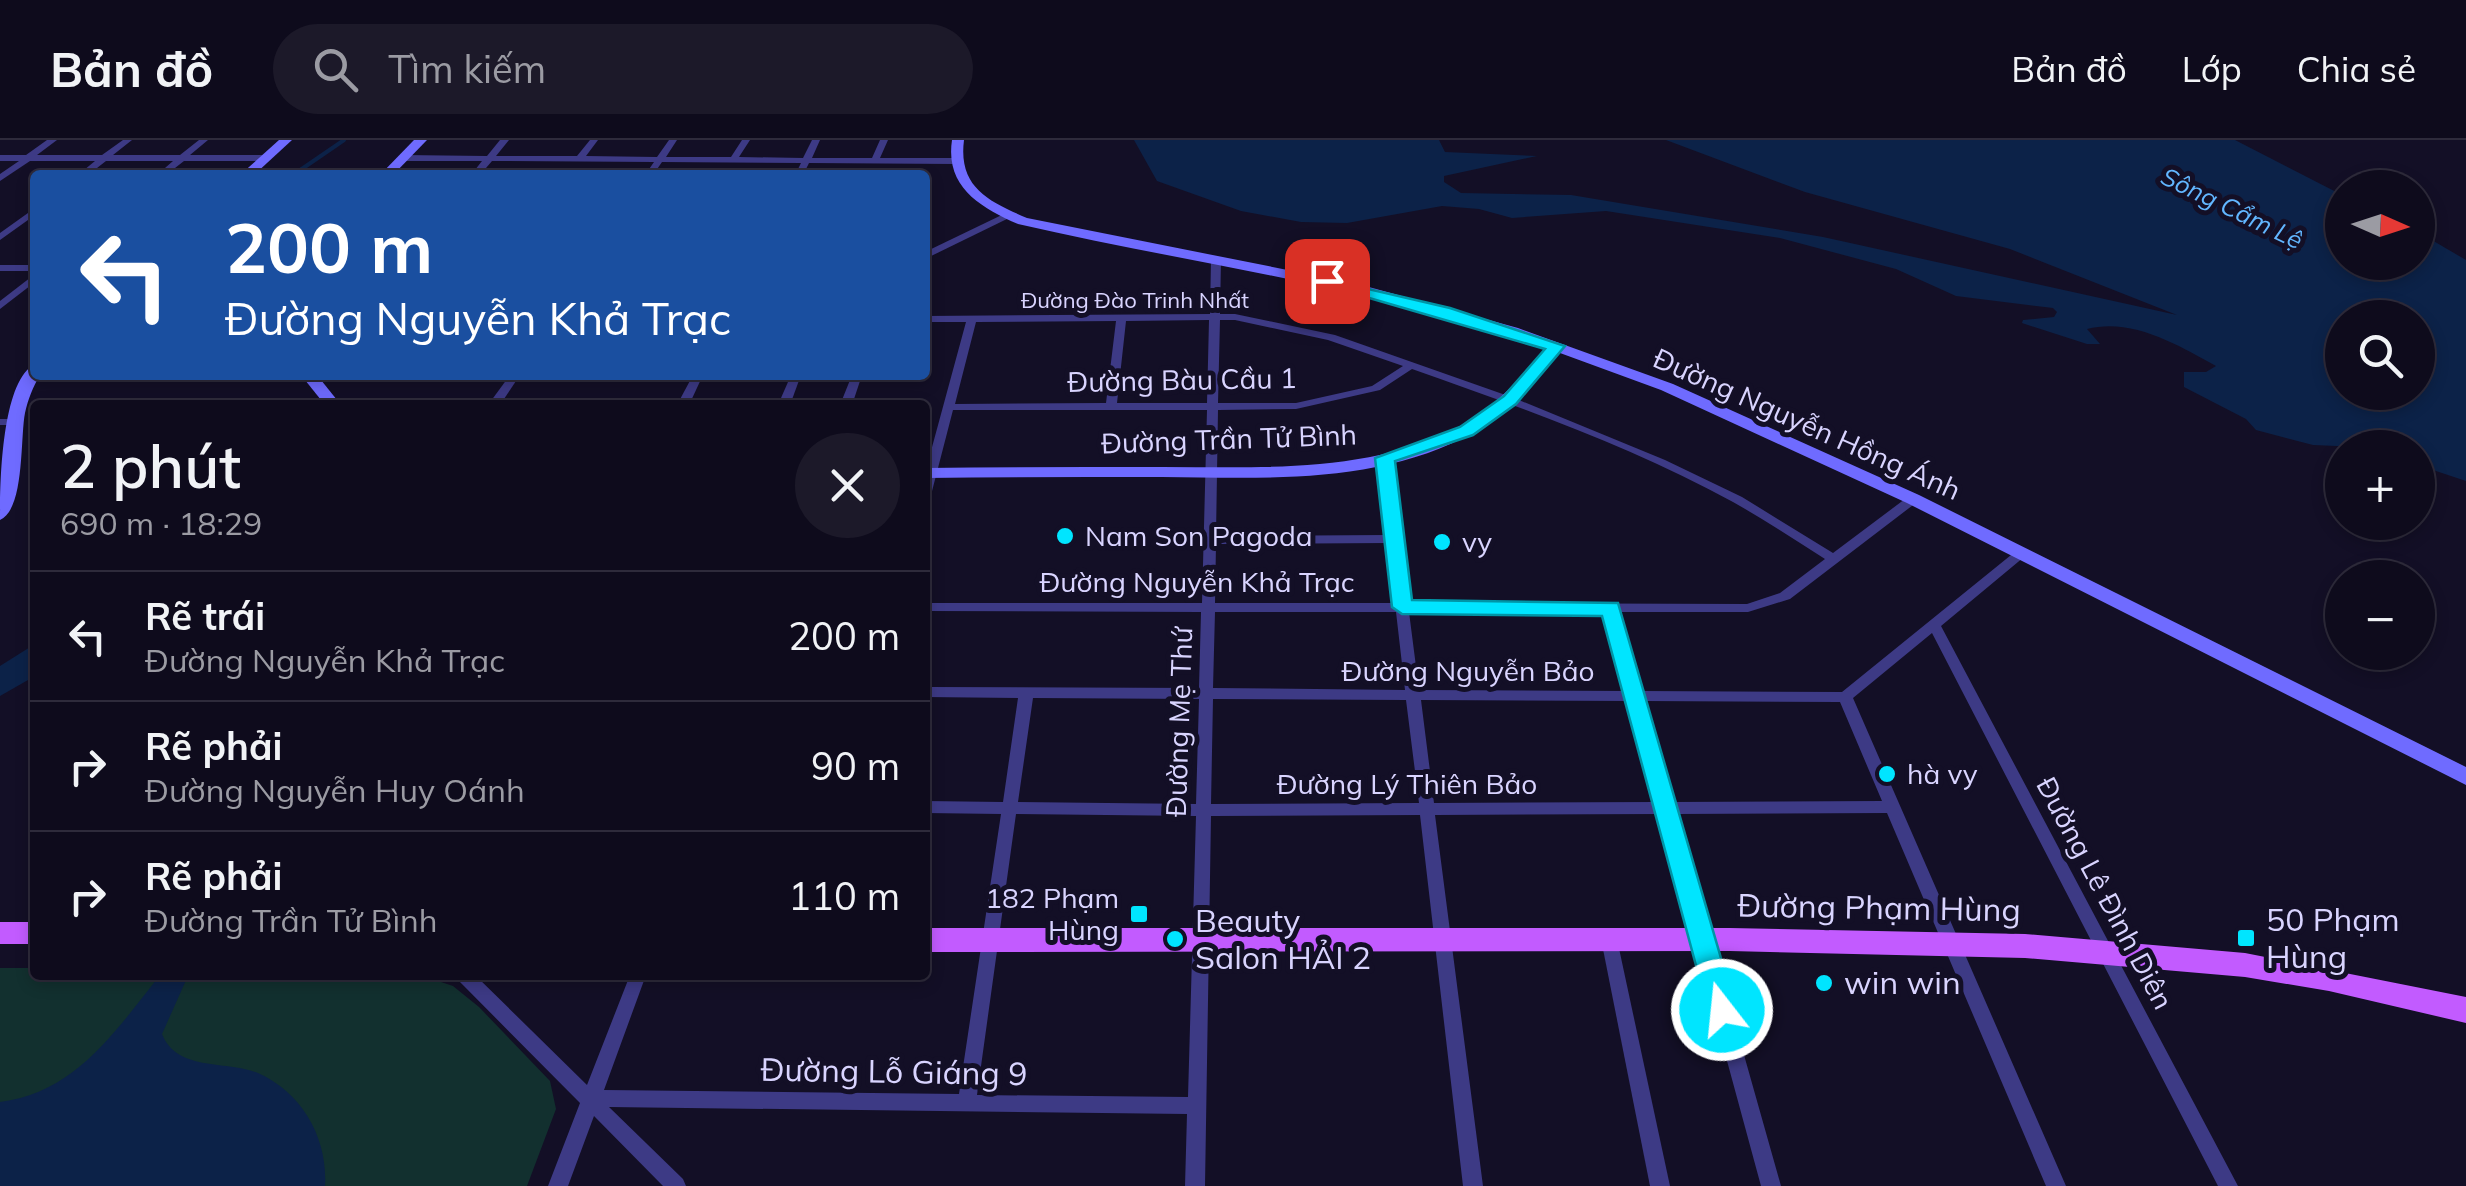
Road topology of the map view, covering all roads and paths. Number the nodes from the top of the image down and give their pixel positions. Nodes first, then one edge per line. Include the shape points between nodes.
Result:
1 (53, 140) edge
2 (128, 140) edge
3 (204, 140) edge
4 (286, 140) edge
5 (421, 140) edge
6 (506, 140) edge
7 (594, 140) edge
8 (673, 140) edge
9 (746, 140) edge
10 (816, 140) edge
11 (884, 140) edge
12 (958, 140) edge
13 (0, 158) edge
14 (27, 158) junction
15 (104, 158) junction
16 (182, 158) junction
17 (265, 158) junction
18 (403, 158) junction
19 (490, 158) junction
20 (579, 159) junction
21 (660, 160) junction
22 (733, 160) junction
23 (806, 160) junction
24 (875, 160) junction
25 (954, 160) junction
26 (88, 170) edge
27 (167, 170) edge
28 (252, 170) edge
29 (391, 170) edge
30 (479, 170) edge
31 (653, 170) edge
32 (801, 170) edge
33 (0, 178) edge
34 (1008, 214) junction
35 (30, 215) edge
36 (0, 237) edge
37 (930, 253) edge
38 (1216, 259) junction
39 (0, 268) edge
40 (30, 268) edge
41 (30, 282) edge
42 (0, 306) edge
43 (1214, 316) junction
44 (930, 319) edge
45 (972, 319) junction
46 (1120, 319) junction
47 (1557, 346) junction
48 (1408, 367) junction
49 (30, 378) edge
50 (313, 380) edge
51 (329, 400) edge
52 (1510, 400) junction
53 (948, 406) junction
54 (1111, 407) junction
55 (1214, 408) junction
56 (5, 422) edge
57 (1384, 458) junction
58 (930, 465) edge
59 (930, 472) edge
60 (1213, 472) junction
61 (1913, 499) junction
62 (0, 514) edge
63 (1394, 539) junction
64 (1212, 540) junction
65 (2020, 554) junction
66 (1834, 558) junction
67 (930, 607) edge
68 (1402, 607) junction
69 (1210, 608) junction
70 (1611, 608) junction
71 (1934, 625) junction
72 (930, 692) edge
73 (1026, 694) junction
74 (1207, 696) junction
75 (1413, 696) junction
76 (1635, 697) junction
77 (1845, 697) junction
78 (2466, 778) edge
79 (1890, 806) junction
80 (930, 807) edge
81 (1666, 807) junction
82 (1009, 808) junction
83 (1427, 808) junction
84 (1204, 810) junction
85 (0, 933) edge
86 (30, 933) edge
87 (1443, 938) junction
88 (1609, 939) junction
89 (1702, 939) junction
90 (930, 940) edge
91 (990, 940) junction
92 (1200, 943) junction
93 (1948, 943) junction
94 (2104, 950) junction
95 (469, 980) edge
96 (636, 980) edge
97 (2466, 1010) edge
98 (591, 1098) junction
99 (967, 1103) junction
100 (1196, 1106) junction
101 (558, 1186) edge
102 (676, 1186) edge
103 (1195, 1186) edge
104 (1473, 1186) edge
105 (1660, 1186) edge
106 (1771, 1186) edge
107 (2056, 1186) edge
108 (2228, 1186) edge

1 - 14 street
2 - 15 street
3 - 16 street
4 - 17 street
5 - 18 street
6 - 19 street
7 - 20 street
8 - 21 street
9 - 22 street
10 - 23 street
11 - 24 street
12 - 25 street
13 - 14 street
14 - 15 street
14 - 33 street
15 - 16 street
15 - 26 street
16 - 17 street
16 - 27 street
17 - 28 street
18 - 19 street
18 - 29 street
19 - 20 street
19 - 30 street
20 - 21 street
21 - 22 street
21 - 31 street
22 - 23 street
23 - 24 street
23 - 32 street
24 - 25 street
25 - 34 street, Đường Nguyễn Hồng Ánh via 970,191
34 - 37 street
34 - 38 street, Đường Nguyễn Hồng Ánh
35 - 36 street
38 - 43 street, Đường Mẹ Thứ
38 - 47 street, Đường Nguyễn Hồng Ánh via 1353,287
39 - 40 street
41 - 42 street
43 - 46 street, Đường Đào Trinh Nhất
43 - 48 street, Đường Đào Trinh Nhất via 1331,338
43 - 55 street, Đường Mẹ Thứ
44 - 45 street, Đường Đào Trinh Nhất
45 - 46 street, Đường Đào Trinh Nhất
45 - 53 street
46 - 54 street
47 - 52 street, Đường Trần Tử Bình
47 - 61 street, Đường Nguyễn Hồng Ánh via 1749,421
48 - 52 street, Đường Đào Trinh Nhất
48 - 55 street, Đường Bàu Cầu 1 via 1376,388 1322,402
49 - 56 street
50 - 51 street
52 - 57 street, Đường Trần Tử Bình via 1466,431
52 - 66 street, Đường Đào Trinh Nhất via 1715,487
53 - 54 street, Đường Bàu Cầu 1
53 - 58 street
54 - 55 street, Đường Bàu Cầu 1
55 - 60 street, Đường Mẹ Thứ
56 - 62 street via 10,493
57 - 60 street, Đường Trần Tử Bình via 1302,470
57 - 63 street
59 - 60 street, Đường Trần Tử Bình
60 - 64 street, Đường Mẹ Thứ
61 - 65 street, Đường Nguyễn Hồng Ánh
61 - 66 street, Đường Nguyễn Khả Trạc
63 - 64 street
63 - 68 street
64 - 69 street, Đường Mẹ Thứ
65 - 71 street
65 - 78 street, Đường Nguyễn Hồng Ánh
66 - 70 street, Đường Nguyễn Khả Trạc via 1762,606
67 - 69 street, Đường Nguyễn Khả Trạc
68 - 69 street, Đường Nguyễn Khả Trạc
68 - 70 street, Đường Nguyễn Khả Trạc
68 - 75 street
69 - 74 street, Đường Mẹ Thứ
70 - 76 street
71 - 77 street
71 - 94 street, Đường Lê Đình Diên
72 - 73 street, Đường Nguyễn Bảo
73 - 74 street, Đường Nguyễn Bảo
73 - 82 street
74 - 75 street, Đường Nguyễn Bảo
74 - 84 street, Đường Mẹ Thứ
75 - 76 street, Đường Nguyễn Bảo
75 - 83 street
76 - 77 street, Đường Nguyễn Bảo
76 - 81 street
77 - 79 street
79 - 81 street, Đường Lý Thiên Bảo
79 - 93 street
80 - 82 street, Đường Lý Thiên Bảo
81 - 83 street, Đường Lý Thiên Bảo
81 - 89 street
82 - 84 street, Đường Lý Thiên Bảo
82 - 91 street
83 - 84 street, Đường Lý Thiên Bảo
83 - 87 street
84 - 92 street, Đường Mẹ Thứ
85 - 86 main road
87 - 88 main road, Đường Phạm Hùng
87 - 92 main road, Đường Phạm Hùng
87 - 104 street
88 - 89 main road, Đường Phạm Hùng
88 - 105 street
89 - 93 main road, Đường Phạm Hùng
89 - 106 street
90 - 91 main road, Đường Phạm Hùng
91 - 92 main road, Đường Phạm Hùng
91 - 99 street
92 - 100 street, Đường Mẹ Thứ
93 - 94 main road, Đường Phạm Hùng
93 - 107 street
94 - 97 main road, Đường Phạm Hùng via 2282,971
94 - 108 street, Đường Lê Đình Diên
95 - 98 street
96 - 98 street
98 - 99 street, Đường Lỗ Giáng 9
98 - 101 street
98 - 102 street
99 - 100 street, Đường Lỗ Giáng 9
100 - 103 street, Đường Mẹ Thứ

